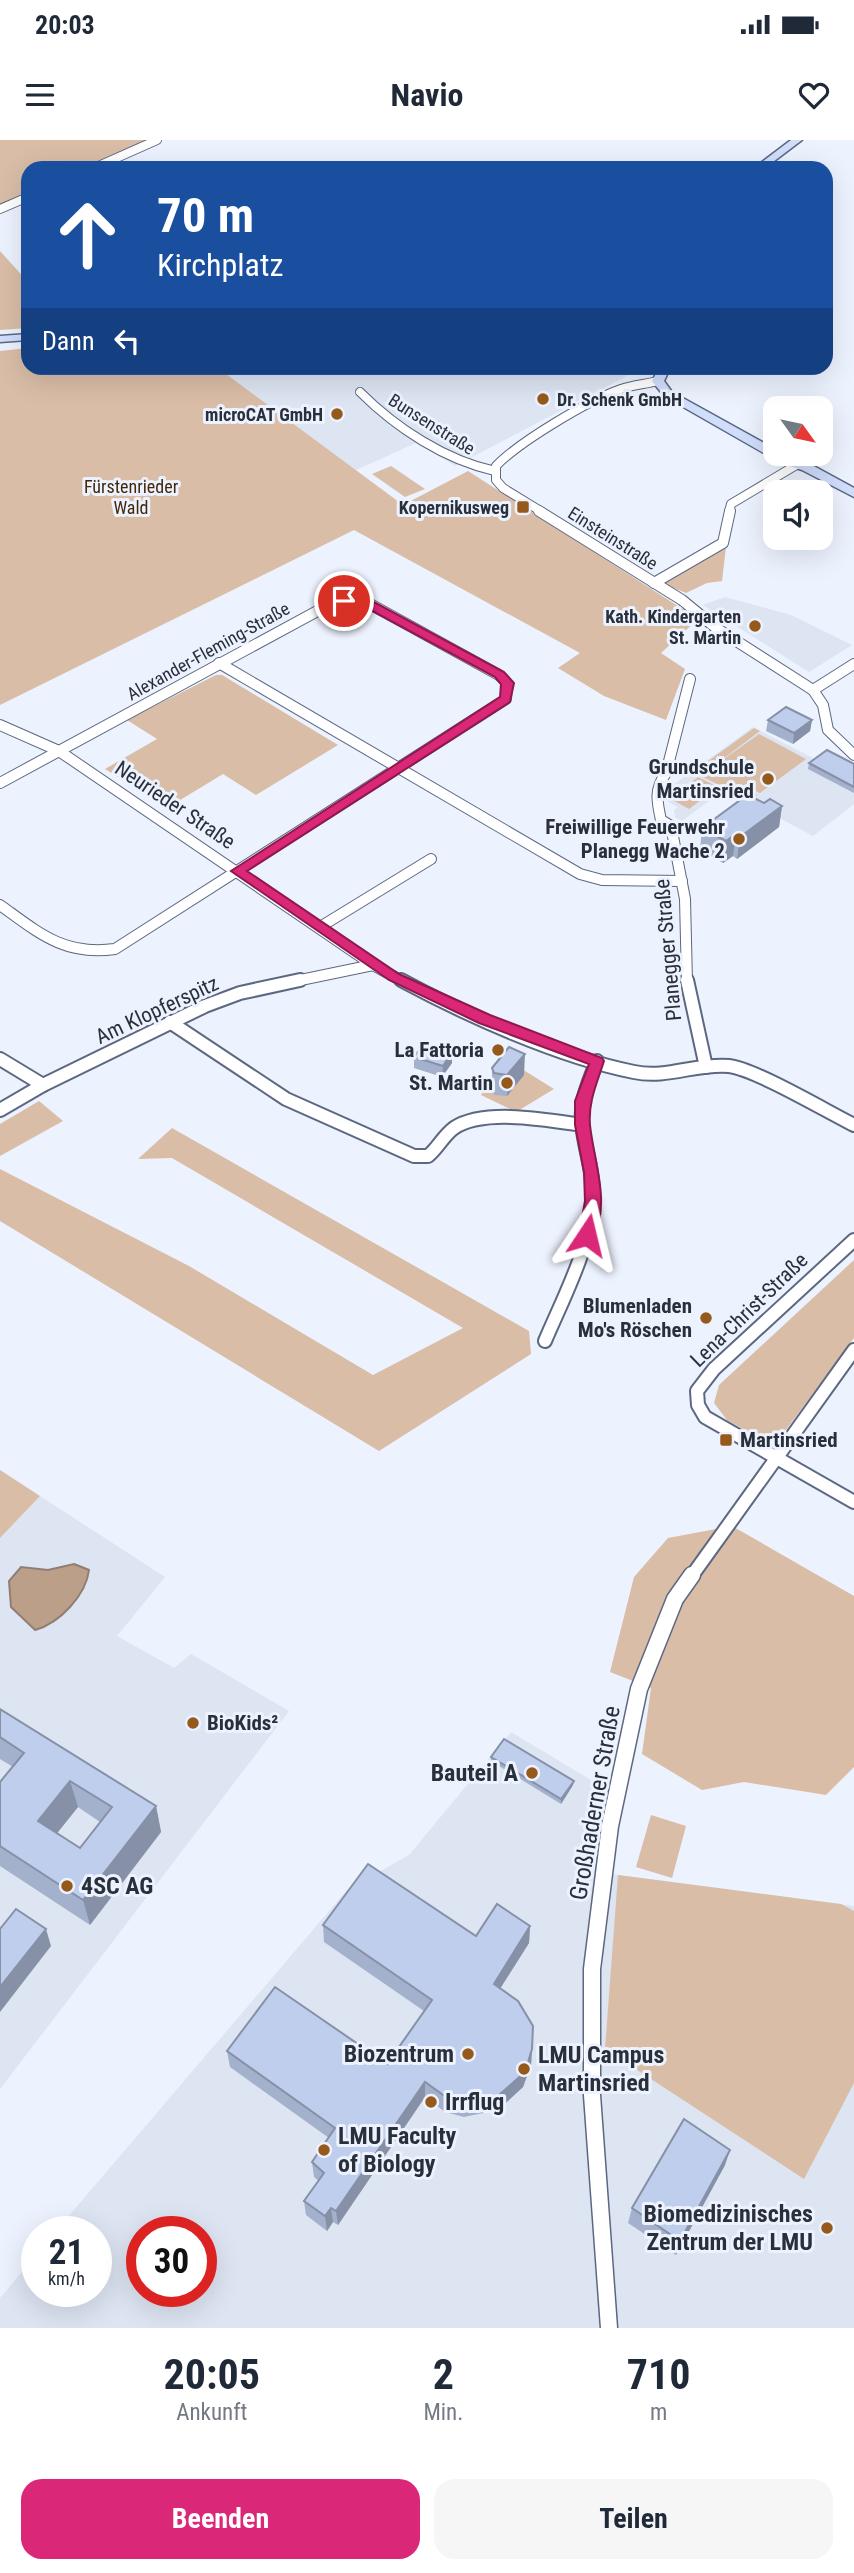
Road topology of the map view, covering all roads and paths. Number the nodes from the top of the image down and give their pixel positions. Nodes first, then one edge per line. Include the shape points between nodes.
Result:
1 (156, 140) edge
2 (797, 140) edge
3 (110, 161) edge
4 (768, 161) edge
5 (21, 200) edge
6 (0, 209) edge
7 (21, 338) edge
8 (0, 339) edge
9 (661, 375) edge
10 (658, 381) junction
11 (360, 392) dead end
12 (763, 445) edge
13 (795, 466) edge
14 (802, 466) edge
15 (495, 471) junction
16 (854, 493) edge
17 (654, 583) junction
18 (219, 663) junction
19 (854, 664) edge
20 (690, 679) dead end
21 (813, 690) junction
22 (0, 725) edge
23 (59, 751) junction
24 (854, 755) edge
25 (399, 768) junction
26 (0, 783) edge
27 (431, 859) dead end
28 (238, 871) junction
29 (682, 881) junction
30 (0, 905) edge
31 (320, 927) junction
32 (373, 965) junction
33 (170, 1022) junction
34 (0, 1059) edge
35 (597, 1061) junction
36 (706, 1067) junction
37 (43, 1085) junction
38 (0, 1110) edge
39 (582, 1125) junction
40 (854, 1125) edge
41 (854, 1240) edge
42 (545, 1341) dead end
43 (854, 1350) edge
44 (775, 1458) junction
45 (854, 1502) edge
46 (609, 2328) edge

1 - 3 street
2 - 4 street
5 - 6 street
7 - 8 street
9 - 10 street
10 - 12 street via 668,394
10 - 15 street via 620,388 596,401 513,448 499,460
11 - 15 street, Bunsenstraße via 372,405 462,463
13 - 17 street via 731,504 723,543
14 - 16 street
15 - 17 street, Einsteinstraße via 503,488
17 - 21 street, Einsteinstraße
18 - 23 street, Alexander-Fleming-Straße
18 - 25 street
18 - 25 street, Alexander-Fleming-Straße via 321,607 354,600 370,604 504,678 506,699
19 - 21 street
20 - 29 street, Planegger Straße via 656,797 661,820 671,826
21 - 24 street via 823,705 828,730
22 - 23 street, Neurieder Straße
23 - 26 street, Alexander-Fleming-Straße
23 - 28 street, Neurieder Straße
25 - 28 street
25 - 29 street via 580,874 602,880
27 - 31 street
28 - 30 street via 115,950 92,954 70,950
28 - 31 street, Neurieder Straße
29 - 36 street, Planegger Straße via 687,992
31 - 32 street, Neurieder Straße
32 - 33 street, Am Klopferspitz via 240,993
32 - 35 street, Neurieder Straße via 473,1014
33 - 37 street, Am Klopferspitz
33 - 39 street via 286,1099 414,1156 428,1156 437,1150 457,1126 518,1118
34 - 37 street
35 - 36 street, Neurieder Straße via 663,1077
35 - 39 street via 583,1101
36 - 40 street via 740,1068
37 - 38 street, Am Klopferspitz
39 - 42 street via 592,1172 591,1213 577,1265
41 - 44 street, Lena-Christ-Straße via 714,1369 697,1391 705,1417
43 - 44 street, Großhaderner Straße
44 - 45 street, Lena-Christ-Straße
44 - 46 street, Großhaderner Straße via 675,1599 644,1673 612,1814 597,1923 591,2024

